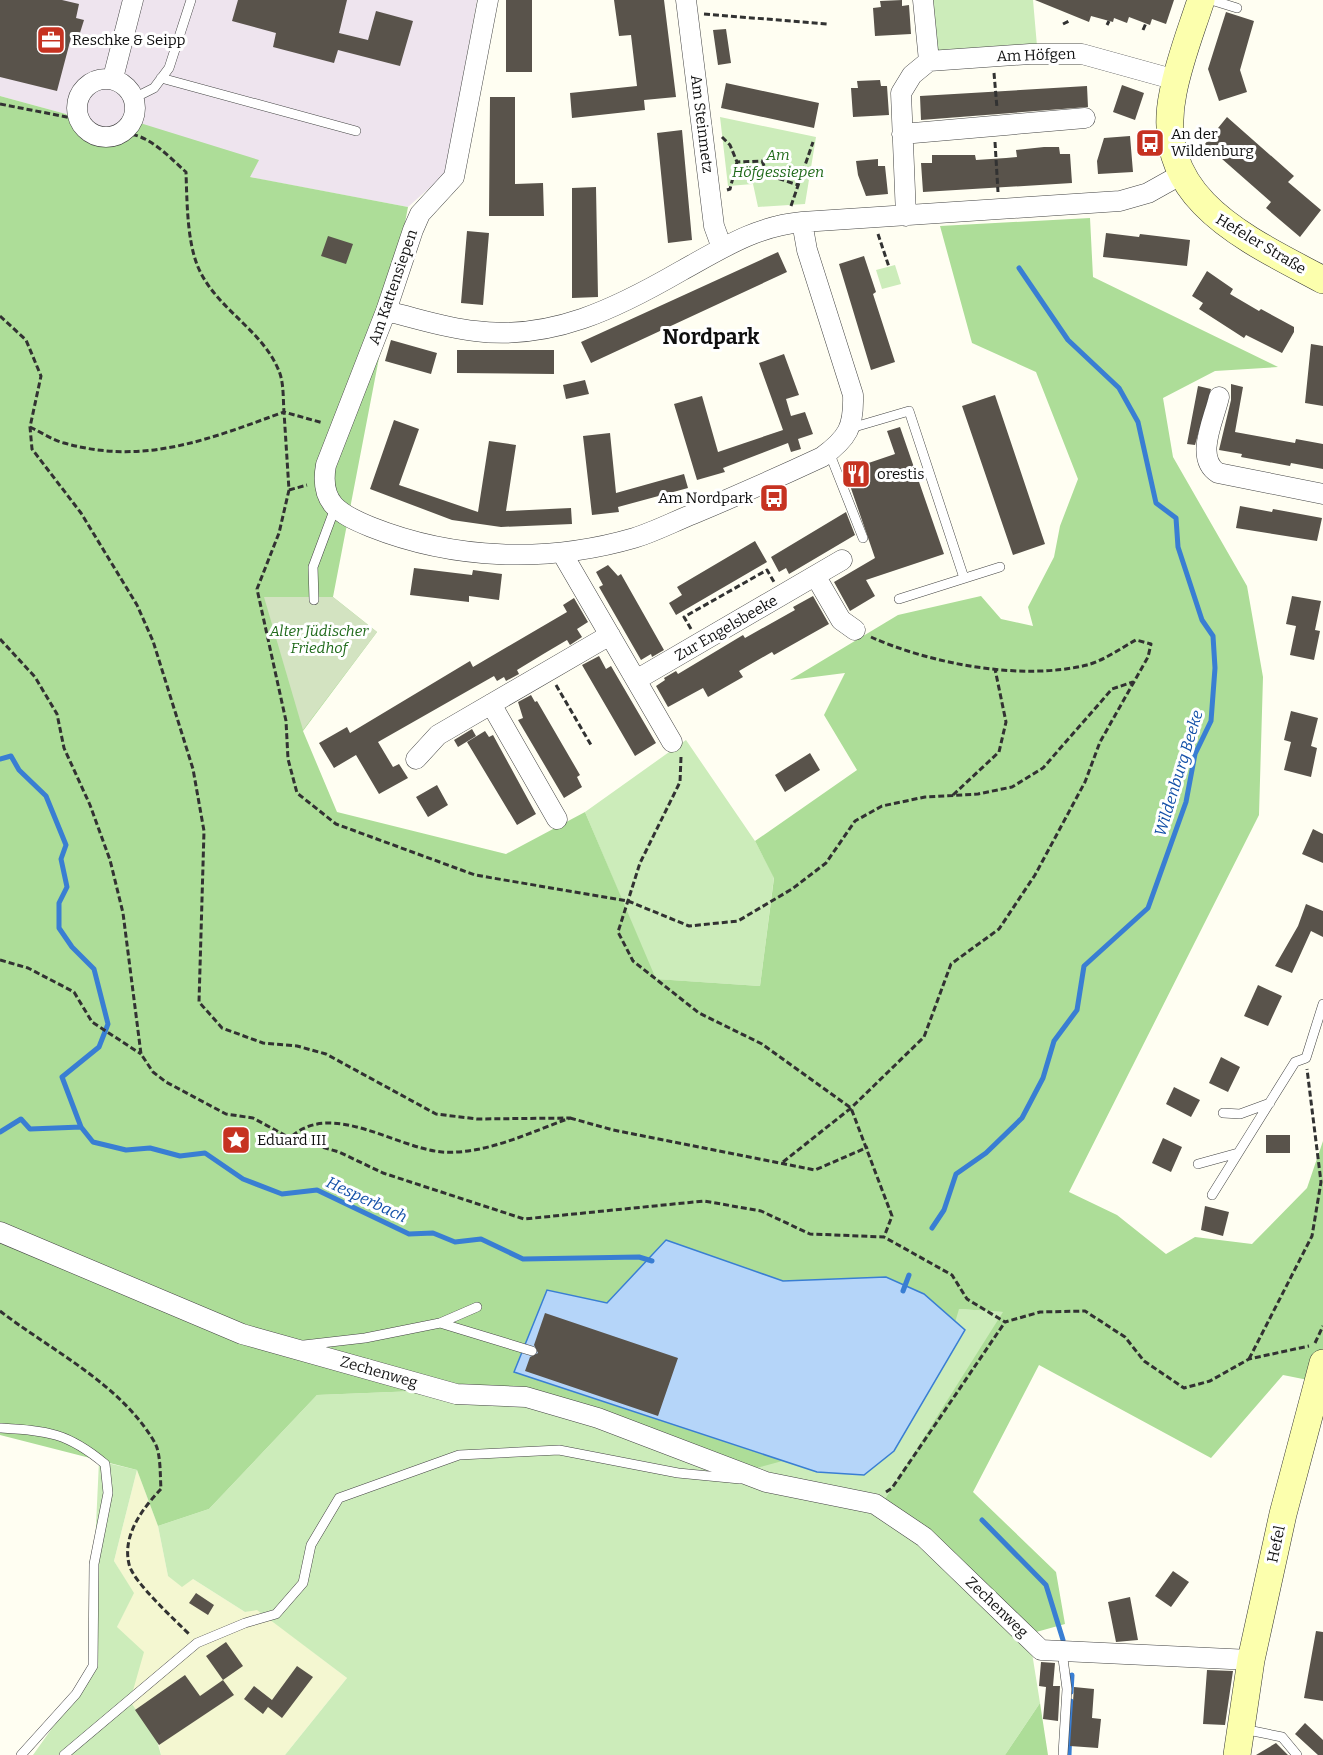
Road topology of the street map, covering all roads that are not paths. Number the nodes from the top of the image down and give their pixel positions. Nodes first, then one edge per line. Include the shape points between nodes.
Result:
1 (133, 0) edge
2 (191, 0) edge
3 (489, 0) edge
4 (923, 0) edge
5 (1201, 0) edge
6 (1211, 0) edge
7 (687, 6) edge
8 (1237, 8) dead end
9 (929, 61) junction
10 (113, 78) junction
11 (161, 78) junction
12 (1176, 80) junction
13 (134, 98) junction
14 (1085, 118) dead end
15 (356, 131) dead end
16 (902, 134) junction
17 (1182, 174) junction
18 (906, 216) junction
19 (802, 222) junction
20 (722, 248) junction
21 (1323, 280) edge
22 (386, 311) junction
23 (1219, 398) dead end
24 (850, 428) junction
25 (825, 455) junction
26 (1323, 494) edge
27 (334, 508) junction
28 (863, 538) dead end
29 (562, 553) junction
30 (842, 560) dead end
31 (1000, 567) dead end
32 (816, 577) junction
33 (964, 578) junction
34 (899, 599) dead end
35 (314, 600) dead end
36 (855, 630) road end
37 (610, 635) junction
38 (636, 680) junction
39 (491, 704) junction
40 (672, 742) road end
41 (416, 759) dead end
42 (557, 819) dead end
43 (1323, 1004) edge
44 (1270, 1103) junction
45 (1223, 1113) dead end
46 (1238, 1153) junction
47 (1198, 1164) dead end
48 (1212, 1195) dead end
49 (0, 1232) edge
50 (477, 1307) dead end
51 (440, 1323) junction
52 (290, 1347) junction
53 (532, 1351) dead end
54 (1319, 1354) edge
55 (0, 1428) edge
56 (766, 1482) junction
57 (1062, 1651) junction
58 (1251, 1660) junction
59 (1241, 1728) junction
60 (1063, 1754) edge
61 (21, 1755) edge
62 (64, 1755) edge
63 (1237, 1755) edge
64 (1297, 1755) edge

1 - 10 street
2 - 11 lane via 169,68
3 - 22 street, Am Kattensiepen via 454,177 420,214
4 - 9 street
5 - 12 main road, Hefeler Straße
6 - 8 lane
7 - 20 street, Am Steinmetz via 714,226
9 - 12 street, Am Höfgen via 992,56 1021,49 1082,54
9 - 16 street via 912,75 901,93
10 - 13 street via 132,91
10 - 13 street via 90,82 77,101 80,124 100,137 123,134 136,114
11 - 13 lane via 154,88
11 - 15 lane
12 - 17 main road, Hefeler Straße via 1172,136
14 - 16 street
16 - 18 street
17 - 18 street via 1148,194 1120,201
17 - 21 main road, Hefeler Straße via 1202,204 1220,220
18 - 19 street
19 - 20 street via 764,228
19 - 24 street via 807,250 853,395 854,418
20 - 22 street via 598,314 543,331 478,332
22 - 27 street, Am Kattensiepen via 324,480
23 - 26 street via 1204,456 1209,467 1218,473
24 - 25 street
24 - 33 lane via 909,411
25 - 28 lane
25 - 29 street via 635,538
27 - 29 street via 388,534 472,553
27 - 35 lane via 313,567
29 - 37 street
30 - 32 street, Zur Engelsbeeke
31 - 33 lane
32 - 36 street via 841,620
32 - 38 street, Zur Engelsbeeke
33 - 34 lane
37 - 38 street
37 - 39 street
38 - 40 street
39 - 41 street via 438,735
39 - 42 street
43 - 44 lane via 1306,1058 1295,1062
44 - 45 lane via 1240,1114
44 - 46 lane
46 - 47 lane
46 - 48 lane
49 - 52 street, Zechenweg via 242,1334
50 - 51 lane
51 - 52 lane
51 - 53 lane
52 - 56 street, Zechenweg via 456,1394 537,1400 598,1418
54 - 58 main road, Hefel
55 - 61 lane via 47,1431 81,1444 105,1464 108,1493 94,1564 93,1666 76,1694
56 - 57 street, Zechenweg via 869,1503 924,1537 1041,1650
56 - 62 lane, Zechenweg via 678,1473 559,1450 459,1455 339,1498 311,1545 303,1583 276,1614 197,1643
57 - 58 street, Zechenweg
57 - 60 lane via 1067,1689
58 - 59 main road, Hefel
59 - 63 main road, Hefel
59 - 64 lane via 1282,1737

